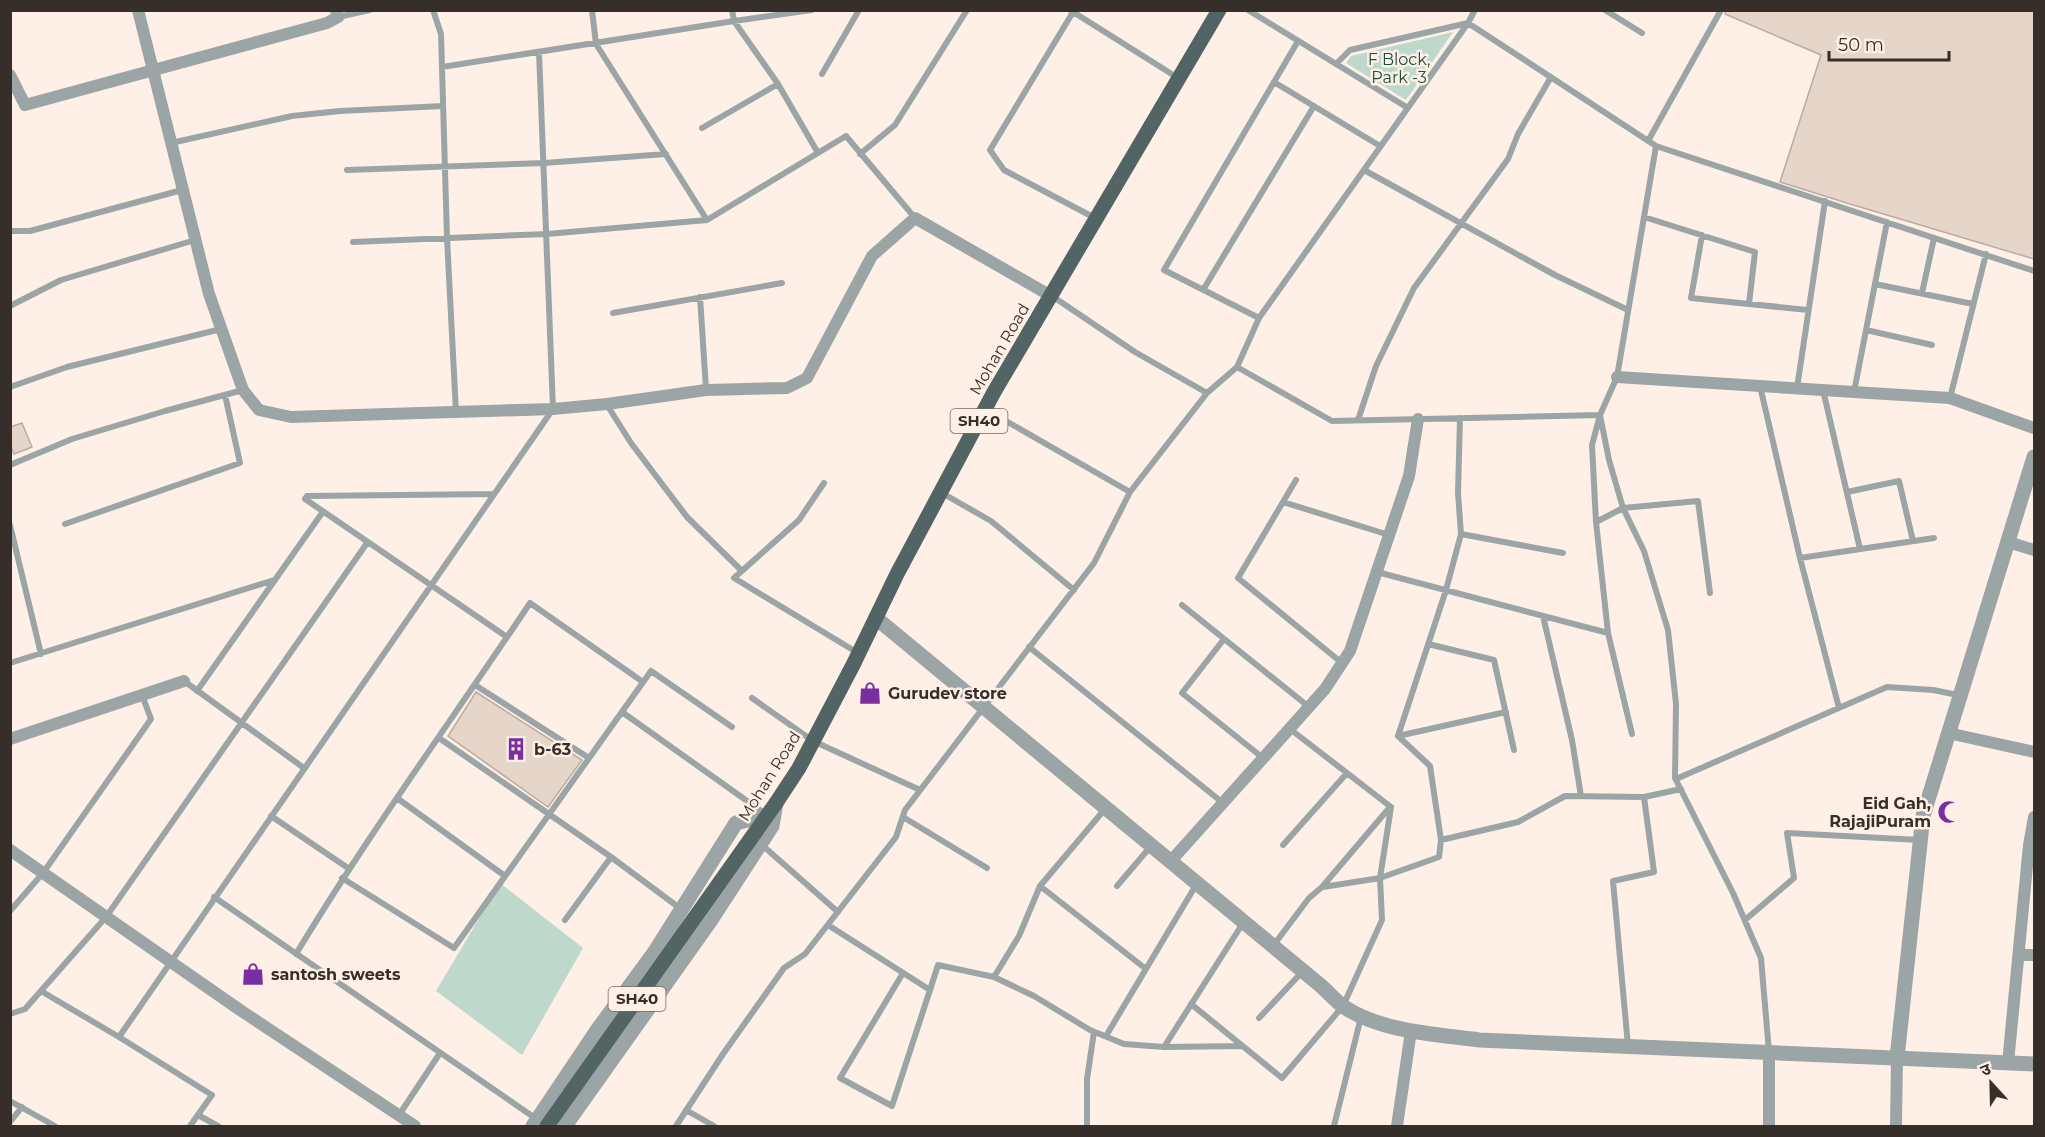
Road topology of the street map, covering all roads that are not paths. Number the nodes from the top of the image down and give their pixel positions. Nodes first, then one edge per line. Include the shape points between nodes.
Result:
1 (138, 10) edge
2 (370, 10) edge
3 (433, 10) edge
4 (592, 10) edge
5 (732, 10) edge
6 (812, 10) edge
7 (860, 10) edge
8 (967, 10) edge
9 (1218, 10) edge
10 (1248, 10) edge
11 (1475, 10) edge
12 (1605, 10) edge
13 (1721, 10) edge
14 (1071, 11) edge
15 (337, 14) edge
16 (734, 21) junction
17 (1468, 23) junction
18 (1642, 33) dead end
19 (1299, 41) junction
20 (596, 44) junction
21 (539, 52) junction
22 (1336, 64) junction
23 (442, 67) junction
24 (153, 70) junction
25 (10, 75) edge
26 (822, 75) dead end
27 (1551, 77) junction
28 (1179, 78) junction
29 (1274, 82) junction
30 (778, 84) junction
31 (443, 105) junction
32 (1314, 106) junction
33 (1408, 108) junction
34 (702, 128) dead end
35 (1648, 141) junction
36 (171, 143) junction
37 (1380, 146) junction
38 (1656, 146) junction
39 (818, 153) junction
40 (666, 154) junction
41 (860, 154) junction
42 (544, 163) junction
43 (445, 166) junction
44 (347, 170) dead end
45 (1364, 170) junction
46 (183, 190) junction
47 (1825, 201) junction
48 (1644, 217) junction
49 (915, 218) junction
50 (1096, 219) junction
51 (707, 220) junction
52 (1887, 222) junction
53 (1460, 223) junction
54 (10, 231) edge
55 (547, 234) junction
56 (1702, 235) junction
57 (447, 238) junction
58 (1935, 238) junction
59 (196, 240) junction
60 (353, 242) dead end
61 (1986, 254) junction
62 (2034, 271) edge
63 (782, 283) dead end
64 (1875, 284) junction
65 (1203, 290) junction
66 (1922, 293) junction
67 (1051, 296) junction
68 (700, 297) junction
69 (1749, 304) junction
70 (1974, 304) junction
71 (10, 306) edge
72 (1628, 310) junction
73 (1808, 310) junction
74 (613, 313) dead end
75 (1259, 318) junction
76 (221, 329) junction
77 (1866, 330) junction
78 (1932, 345) dead end
79 (1237, 367) junction
80 (1617, 377) junction
81 (1760, 386) junction
82 (10, 387) edge
83 (1797, 388) junction
84 (243, 390) junction
85 (706, 390) junction
86 (1823, 390) junction
87 (1854, 392) junction
88 (1207, 393) junction
89 (225, 395) junction
90 (1950, 398) junction
91 (606, 404) junction
92 (553, 409) junction
93 (985, 409) junction
94 (456, 412) junction
95 (1600, 415) junction
96 (1460, 418) junction
97 (1418, 419) junction
98 (1358, 420) junction
99 (2034, 428) edge
100 (2034, 457) edge
101 (10, 465) edge
102 (1296, 480) dead end
103 (824, 483) dead end
104 (940, 492) junction
105 (1130, 492) junction
106 (1847, 492) junction
107 (494, 495) junction
108 (1283, 502) junction
109 (1623, 508) junction
110 (322, 513) junction
111 (1596, 522) junction
112 (65, 524) dead end
113 (10, 525) edge
114 (1461, 534) junction
115 (1389, 535) junction
116 (1934, 538) dead end
117 (1913, 541) junction
118 (2008, 542) junction
119 (367, 543) junction
120 (1860, 549) junction
121 (2034, 550) edge
122 (1563, 553) dead end
123 (1800, 558) junction
124 (742, 571) junction
125 (1377, 572) junction
126 (274, 580) junction
127 (430, 586) junction
128 (1074, 590) junction
129 (1446, 590) junction
130 (1710, 593) dead end
131 (1182, 605) dead end
132 (1543, 616) junction
133 (876, 618) junction
134 (1608, 633) junction
135 (507, 637) junction
136 (1224, 639) junction
137 (1428, 644) junction
138 (1029, 647) junction
139 (41, 654) junction
140 (859, 654) junction
141 (10, 663) edge
142 (1342, 663) junction
143 (184, 681) joint
144 (643, 682) junction
145 (475, 685) junction
146 (197, 691) junction
147 (142, 695) junction
148 (1960, 696) junction
149 (752, 698) dead end
150 (983, 707) junction
151 (1309, 707) junction
152 (1839, 708) junction
153 (622, 712) junction
154 (1506, 712) junction
155 (242, 723) junction
156 (732, 727) dead end
157 (1290, 729) junction
158 (1948, 733) junction
159 (1632, 734) dead end
160 (1398, 736) junction
161 (10, 738) edge
162 (440, 738) junction
163 (813, 741) junction
164 (1514, 750) dead end
165 (2034, 752) edge
166 (589, 758) junction
167 (1264, 758) junction
168 (304, 768) junction
169 (1347, 773) junction
170 (1676, 779) junction
171 (1681, 789) junction
172 (920, 790) junction
173 (1581, 796) junction
174 (1644, 797) junction
175 (397, 798) junction
176 (1223, 803) junction
177 (1390, 807) junction
178 (1106, 808) junction
179 (772, 809) junction
180 (549, 814) junction
181 (271, 816) junction
182 (903, 817) junction
183 (2034, 817) edge
184 (756, 840) junction
185 (1442, 840) junction
186 (1920, 840) junction
187 (1283, 845) dead end
188 (1151, 846) junction
189 (10, 850) edge
190 (611, 857) junction
191 (1170, 862) junction
192 (348, 868) junction
193 (987, 868) dead end
194 (43, 873) junction
195 (506, 876) junction
196 (342, 878) junction
197 (1380, 878) junction
198 (1197, 884) junction
199 (1040, 886) junction
200 (1117, 886) dead end
201 (1322, 887) junction
202 (214, 897) junction
203 (681, 910) junction
204 (10, 911) edge
205 (838, 912) junction
206 (106, 917) junction
207 (565, 920) dead end
208 (1744, 920) junction
209 (1244, 922) junction
210 (828, 925) junction
211 (1273, 946) junction
212 (296, 954) junction
213 (2019, 954) junction
214 (2034, 954) edge
215 (170, 961) junction
216 (1146, 969) junction
217 (1303, 971) junction
218 (903, 973) junction
219 (994, 977) junction
220 (930, 990) junction
221 (41, 991) junction
222 (1191, 1004) junction
223 (1343, 1006) junction
224 (10, 1014) edge
225 (1361, 1016) junction
226 (1259, 1018) dead end
227 (1411, 1031) junction
228 (1094, 1032) junction
229 (1106, 1036) junction
230 (119, 1037) junction
231 (1242, 1046) junction
232 (1628, 1046) junction
233 (1164, 1047) junction
234 (1769, 1052) junction
235 (440, 1053) junction
236 (1897, 1058) junction
237 (2008, 1063) junction
238 (2034, 1064) edge
239 (10, 1101) edge
240 (22, 1107) junction
241 (686, 1110) junction
242 (198, 1115) junction
243 (399, 1116) junction
244 (10, 1122) edge
245 (540, 1124) edge
246 (55, 1126) edge
247 (190, 1126) edge
248 (218, 1126) edge
249 (415, 1126) edge
250 (565, 1126) edge
251 (676, 1126) edge
252 (714, 1126) edge
253 (1087, 1126) edge
254 (1334, 1126) edge
255 (1397, 1126) edge
256 (1769, 1126) edge
257 (1896, 1126) edge

1 - 24 street
2 - 15 lane
3 - 23 lane via 441,34
4 - 20 lane
5 - 16 lane
6 - 16 lane
7 - 26 lane
8 - 41 lane via 895,125
9 - 28 main road, Mohan Road / SH40
10 - 19 lane
11 - 17 lane
12 - 18 lane
13 - 35 lane
14 - 28 lane
14 - 50 lane via 990,150 1004,170
15 - 24 street via 327,23
16 - 20 lane
16 - 30 lane
17 - 22 lane via 1350,50
17 - 27 lane
17 - 33 lane
19 - 22 lane
19 - 29 lane
20 - 21 lane
20 - 40 lane
21 - 23 lane
21 - 42 lane
22 - 33 lane
23 - 31 lane
24 - 25 street via 25,105
24 - 36 street
27 - 35 lane
27 - 53 lane via 1508,159
28 - 50 main road, Mohan Road / SH40
29 - 32 lane
29 - 65 lane via 1164,270
30 - 34 lane
30 - 39 lane
31 - 36 lane via 292,116
31 - 43 lane
32 - 37 lane
32 - 65 lane
33 - 37 lane
35 - 38 lane
36 - 46 street
37 - 45 lane
38 - 47 lane
38 - 48 lane
39 - 41 lane via 846,136
39 - 51 lane
40 - 42 lane
40 - 51 lane
41 - 49 lane
42 - 43 lane
42 - 55 lane
43 - 44 lane
43 - 57 lane
45 - 53 lane
45 - 75 lane
46 - 54 lane via 30,231
46 - 59 street
47 - 52 lane
47 - 73 lane
48 - 56 lane
48 - 72 lane
49 - 67 street
49 - 85 street via 872,256 807,378 787,388
50 - 67 main road, Mohan Road / SH40
51 - 55 lane
52 - 58 lane
52 - 64 lane
53 - 72 lane
53 - 98 lane via 1414,288 1376,366
55 - 57 lane
55 - 92 lane
56 - 69 lane via 1755,252
56 - 69 lane via 1691,298
57 - 60 lane
57 - 94 lane
58 - 61 lane
58 - 66 lane
59 - 71 lane via 61,280
59 - 76 street
61 - 62 lane
61 - 70 lane
63 - 68 lane
64 - 66 lane
64 - 77 lane
65 - 75 lane
66 - 70 lane
67 - 88 lane via 1135,352
67 - 93 main road, Mohan Road / SH40
68 - 74 lane
68 - 85 lane
69 - 73 lane
70 - 90 lane
72 - 80 lane
73 - 83 lane
75 - 79 lane
76 - 82 lane via 67,367
76 - 84 street
77 - 78 lane
77 - 87 lane
79 - 88 lane
79 - 98 lane via 1332,421
80 - 81 street
80 - 95 lane
81 - 83 street
81 - 123 lane
83 - 86 street
84 - 89 lane
84 - 94 street via 259,410 291,417
85 - 91 street
86 - 87 street
86 - 106 lane
87 - 90 street
88 - 105 lane
89 - 101 lane via 72,439
89 - 112 lane via 240,462
90 - 99 street
91 - 92 street
91 - 124 lane via 687,517
92 - 94 street
92 - 107 lane
93 - 104 main road, Mohan Road / SH40
93 - 105 lane
95 - 96 lane
95 - 109 lane
95 - 111 lane via 1592,445
96 - 97 lane
96 - 114 lane
97 - 98 lane
97 - 115 street via 1408,476
100 - 118 street
102 - 108 lane
103 - 124 lane via 799,520
104 - 128 lane via 991,521
104 - 133 main road, Mohan Road / SH40
105 - 128 lane via 1094,563
106 - 117 lane via 1899,481
106 - 120 lane
107 - 110 lane via 307,496 304,500
107 - 127 lane
108 - 115 lane
108 - 142 lane via 1238,578
109 - 111 lane
109 - 130 lane via 1698,501
109 - 170 lane via 1644,551 1668,630 1676,704
110 - 119 lane
110 - 126 lane
111 - 134 lane
113 - 139 lane
114 - 122 lane
114 - 129 lane
115 - 125 street
116 - 117 lane
117 - 120 lane
118 - 121 street
118 - 148 street
119 - 127 lane
119 - 155 lane
120 - 123 lane
123 - 152 lane
124 - 140 lane via 734,578
125 - 129 lane
125 - 142 street via 1350,651
126 - 139 lane
126 - 146 lane
127 - 135 lane
127 - 168 lane
128 - 138 lane
129 - 132 lane
129 - 137 lane
131 - 136 lane
132 - 134 lane
132 - 173 lane
133 - 140 main road, Mohan Road / SH40
133 - 150 street
134 - 159 lane
135 - 144 lane via 530,603
135 - 145 lane
136 - 151 lane
136 - 167 lane via 1182,693
137 - 154 lane via 1494,660
137 - 160 lane
138 - 150 lane
138 - 176 lane
139 - 141 lane
140 - 163 main road, Mohan Road / SH40
142 - 151 street
143 - 146 lane
143 - 147 street
144 - 153 lane
144 - 156 lane via 651,671
145 - 162 lane
145 - 166 lane
146 - 155 lane
147 - 161 street
147 - 194 lane via 151,718
148 - 152 lane via 1887,687
148 - 158 street
149 - 163 lane
150 - 172 lane
150 - 178 street
151 - 157 street
152 - 170 lane
153 - 166 lane
153 - 179 lane
154 - 160 lane
154 - 164 lane
155 - 168 lane
155 - 206 lane
157 - 167 street
157 - 169 lane
158 - 165 street
158 - 186 street via 1923,816
160 - 185 lane via 1430,766
162 - 175 lane
162 - 180 lane
163 - 172 lane
163 - 179 main road, Mohan Road / SH40
166 - 180 lane
167 - 176 street
168 - 181 lane
169 - 177 lane
169 - 187 lane
170 - 171 lane
171 - 174 lane
171 - 208 lane
172 - 182 lane
173 - 174 lane
173 - 185 lane via 1565,796 1518,822
174 - 232 lane via 1654,872 1613,881
175 - 192 lane
175 - 195 lane
176 - 191 street
177 - 197 lane
177 - 201 lane
178 - 188 street
178 - 199 lane
179 - 184 main road, Mohan Road / SH40
179 - 203 street via 736,823
180 - 190 lane
180 - 195 lane
181 - 192 lane
181 - 202 lane
182 - 193 lane
182 - 205 lane via 896,837
183 - 213 street
184 - 205 lane
184 - 245 main road, SH40 via 726,872
184 - 250 street via 711,920
185 - 197 lane via 1439,857
186 - 208 lane via 1787,833 1794,878
186 - 236 street
188 - 191 street
188 - 200 lane
189 - 194 street
190 - 203 lane
190 - 207 lane
191 - 198 street
192 - 196 lane
194 - 204 lane
194 - 206 street
195 - 196 lane via 454,948
196 - 212 lane
197 - 201 lane
197 - 223 lane via 1382,920
198 - 209 street
198 - 216 lane
199 - 216 lane
199 - 219 lane via 1019,936
201 - 211 lane
202 - 212 lane
202 - 215 lane
203 - 245 street via 598,1029
205 - 210 lane
206 - 215 street
206 - 221 lane
208 - 234 lane via 1761,958
209 - 211 street
209 - 222 lane
210 - 218 lane
210 - 241 lane via 805,954 784,968
211 - 217 street
212 - 235 lane
213 - 214 street
213 - 237 street
215 - 230 lane
215 - 243 street
216 - 229 lane
217 - 223 street
217 - 226 lane
218 - 220 lane
218 - 220 lane via 840,1078 892,1106
219 - 220 lane via 938,965
219 - 228 lane
221 - 224 lane via 25,1009
221 - 230 lane
222 - 231 lane
222 - 233 lane
223 - 225 street
223 - 231 lane via 1282,1078
225 - 227 street
225 - 254 lane
227 - 232 street via 1479,1040
227 - 255 street
228 - 229 lane
228 - 253 lane via 1087,1079
229 - 233 lane via 1124,1044
230 - 242 lane via 212,1095
231 - 233 lane
232 - 234 street
234 - 236 street
234 - 256 street
235 - 243 lane
235 - 245 lane
236 - 237 street
236 - 257 street
237 - 238 street
239 - 240 lane
240 - 244 lane
240 - 246 lane
241 - 251 lane
241 - 252 lane
242 - 247 lane
242 - 248 lane
243 - 249 street

